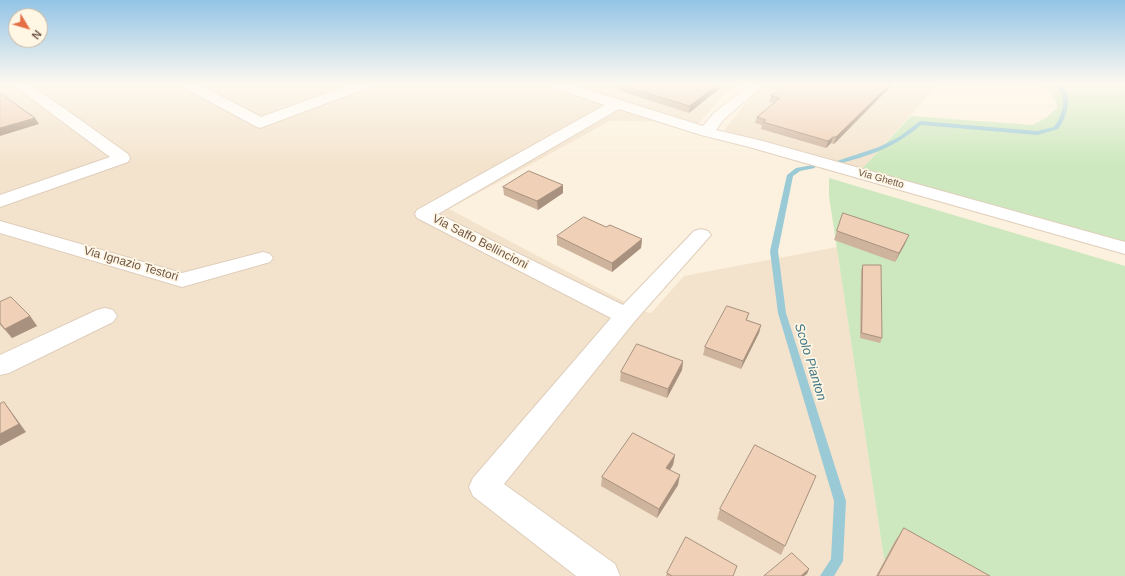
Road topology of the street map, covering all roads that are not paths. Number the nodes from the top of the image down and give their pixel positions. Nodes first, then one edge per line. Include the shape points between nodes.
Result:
1 (58, 111) edge
2 (238, 111) edge
3 (293, 111) edge
4 (605, 111) edge
5 (639, 111) edge
6 (725, 111) edge
7 (706, 132) junction
8 (0, 201) edge
9 (0, 227) edge
10 (701, 235) dead end
11 (1125, 248) edge
12 (263, 258) dead end
13 (105, 316) dead end
14 (626, 316) junction
15 (0, 366) edge
16 (603, 576) edge

1 - 8 street via 122,158
2 - 3 street via 260,123
4 - 14 street, Via Saffo Bellincioni via 424,214
5 - 7 street, Via Ghetto
6 - 7 street
7 - 11 street, Via Ghetto
9 - 12 street, Via Ignazio Testori via 182,280
10 - 14 street
13 - 15 street
14 - 16 street via 484,487

